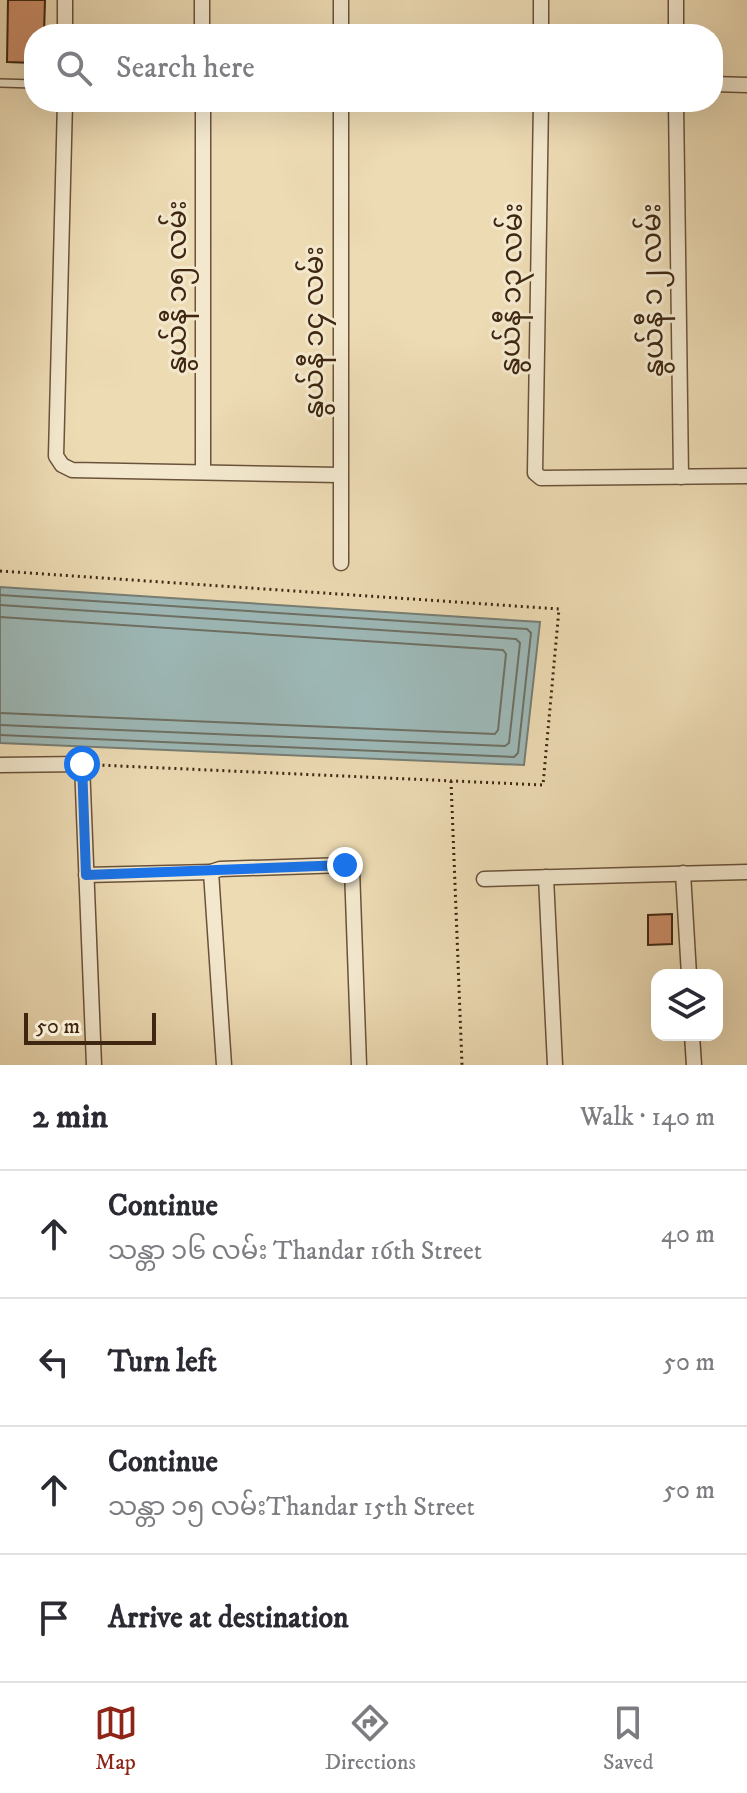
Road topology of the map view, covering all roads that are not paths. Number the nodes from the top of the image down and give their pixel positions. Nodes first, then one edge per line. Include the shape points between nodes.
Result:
1 (65, 0) edge
2 (202, 0) edge
3 (341, 0) edge
4 (541, 0) edge
5 (676, 0) edge
6 (65, 24) edge
7 (202, 24) edge
8 (341, 24) edge
9 (541, 24) edge
10 (676, 24) edge
11 (0, 83) edge
12 (24, 84) edge
13 (723, 84) edge
14 (747, 85) edge
15 (65, 112) edge
16 (203, 112) edge
17 (341, 112) edge
18 (541, 112) edge
19 (676, 112) edge
20 (203, 472) junction
21 (340, 475) junction
22 (747, 476) edge
23 (681, 477) junction
24 (341, 563) dead end
25 (0, 765) edge
26 (211, 872) junction
27 (747, 872) edge
28 (683, 873) junction
29 (86, 875) junction
30 (546, 877) junction
31 (484, 879) dead end
32 (689, 969) edge
33 (692, 1041) edge
34 (94, 1065) edge
35 (224, 1065) edge
36 (359, 1065) edge
37 (555, 1065) edge
38 (694, 1065) edge

1 - 6 street
2 - 7 street
3 - 8 street
4 - 9 street
5 - 10 street
11 - 12 lane
13 - 14 street
15 - 20 street via 56,456 72,470
16 - 20 street, နွယ်နီ ၁၅ လမ်း
17 - 21 street, နွယ်နီ ၁၄ လမ်း
18 - 23 street, နွယ်နီ ၁၃ လမ်း via 535,473
19 - 23 street, နွယ်နီ ၁၂ လမ်း
20 - 21 street
21 - 24 street, နွယ်နီ ၁၄ လမ်း
22 - 23 street
25 - 29 street via 82,764
26 - 29 street
26 - 35 street
26 - 36 street via 345,865 352,869
27 - 28 street
28 - 30 street
28 - 32 street
29 - 34 street
30 - 31 street
30 - 37 street
33 - 38 street

